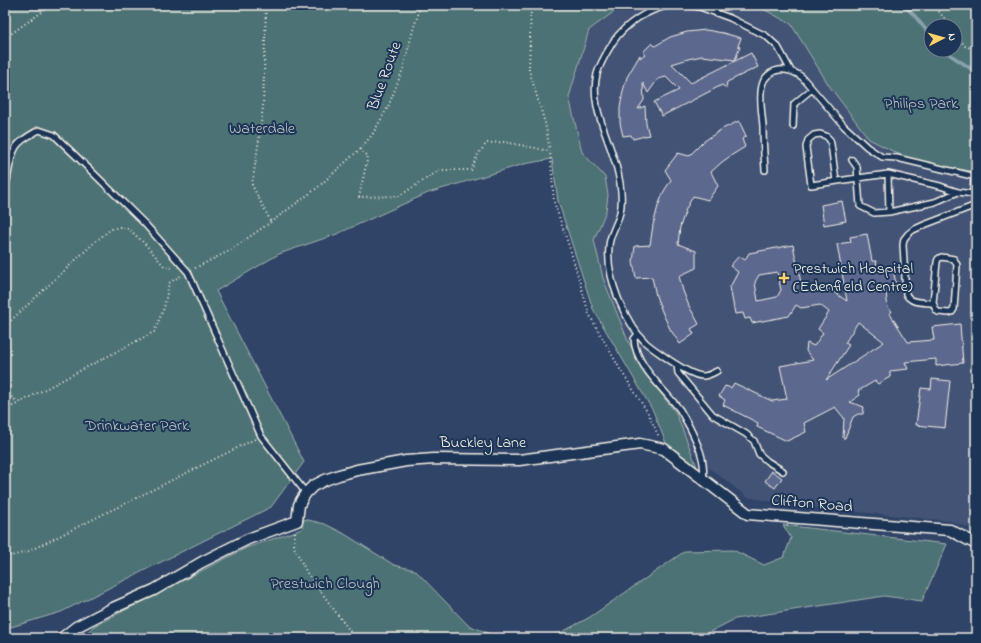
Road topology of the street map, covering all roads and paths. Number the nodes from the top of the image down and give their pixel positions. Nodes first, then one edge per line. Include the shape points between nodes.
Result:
1 (52, 5) edge
2 (266, 5) edge
3 (421, 5) edge
4 (532, 5) edge
5 (670, 5) edge
6 (691, 5) edge
7 (934, 5) edge
8 (944, 18) edge
9 (5, 38) edge
10 (963, 43) edge
11 (976, 50) edge
12 (791, 71) junction
13 (812, 89) junction
14 (793, 126) dead end
15 (360, 149) junction
16 (550, 151) junction
17 (852, 160) dead end
18 (765, 170) dead end
19 (888, 174) junction
20 (975, 177) edge
21 (858, 178) junction
22 (6, 181) dead end
23 (836, 182) junction
24 (958, 192) junction
25 (973, 194) junction
26 (976, 199) edge
27 (976, 205) edge
28 (889, 212) junction
29 (271, 222) junction
30 (188, 272) junction
31 (933, 302) junction
32 (5, 326) edge
33 (638, 334) junction
34 (677, 365) junction
35 (717, 371) dead end
36 (5, 392) edge
37 (19, 403) junction
38 (5, 424) edge
39 (261, 436) junction
40 (664, 449) junction
41 (783, 471) dead end
42 (703, 480) junction
43 (306, 493) junction
44 (296, 521) junction
45 (976, 544) edge
46 (5, 554) edge
47 (62, 638) edge
48 (355, 638) edge

1 - 9 path
2 - 29 path via 265,69 252,185
3 - 15 path, Blue Route via 403,69 388,107 372,135
4 - 16 path via 529,70 545,123
5 - 33 lane via 651,11 625,28 608,50 596,82 596,104 614,158 622,204 611,236 609,263 618,297
6 - 12 lane via 730,18 766,36 778,47
7 - 8 path
10 - 11 path
12 - 13 lane via 802,77
12 - 18 lane via 776,71 768,75 762,87
13 - 14 lane via 794,104
13 - 20 lane via 844,126 882,157 897,158
15 - 16 path via 368,156 360,197 399,196 440,170 471,170 487,142 505,142
15 - 29 path, Blue Route via 317,188
16 - 40 path via 554,202 589,314 648,413
17 - 21 lane via 857,167
19 - 21 lane
19 - 24 lane
19 - 28 lane
20 - 25 lane
21 - 23 lane
21 - 28 lane via 860,206 874,214
22 - 30 lane via 16,146 39,130 54,135 145,224
23 - 23 lane via 811,186 806,147 808,140 814,135 820,134 830,140
24 - 25 lane
24 - 28 lane via 935,202
25 - 26 lane
27 - 31 lane via 919,228 904,239 906,294 911,300
29 - 30 path, Blue Route via 229,251
30 - 32 path via 164,266 129,228 111,229
30 - 37 path, Blue Route via 169,283 164,308 154,332
30 - 39 lane
31 - 31 lane via 938,259 954,259 957,266 954,308 949,313 938,312
33 - 34 lane via 652,348
33 - 42 lane via 634,339 634,345 640,358 680,411 697,442 702,456
34 - 35 lane via 700,376
34 - 41 lane via 678,373 713,414 746,434 754,441 759,454
36 - 37 path
37 - 38 path via 9,408
39 - 43 lane
39 - 46 path via 27,552 11,556
40 - 42 street, Clifton Road
40 - 43 street, Buckley Lane via 640,444 519,460 434,458 406,461 339,475 313,486
42 - 45 street, Clifton Road via 748,514 950,530
43 - 44 street
44 - 47 street via 248,539 202,562 154,590 76,627
44 - 48 path via 294,547 307,573

